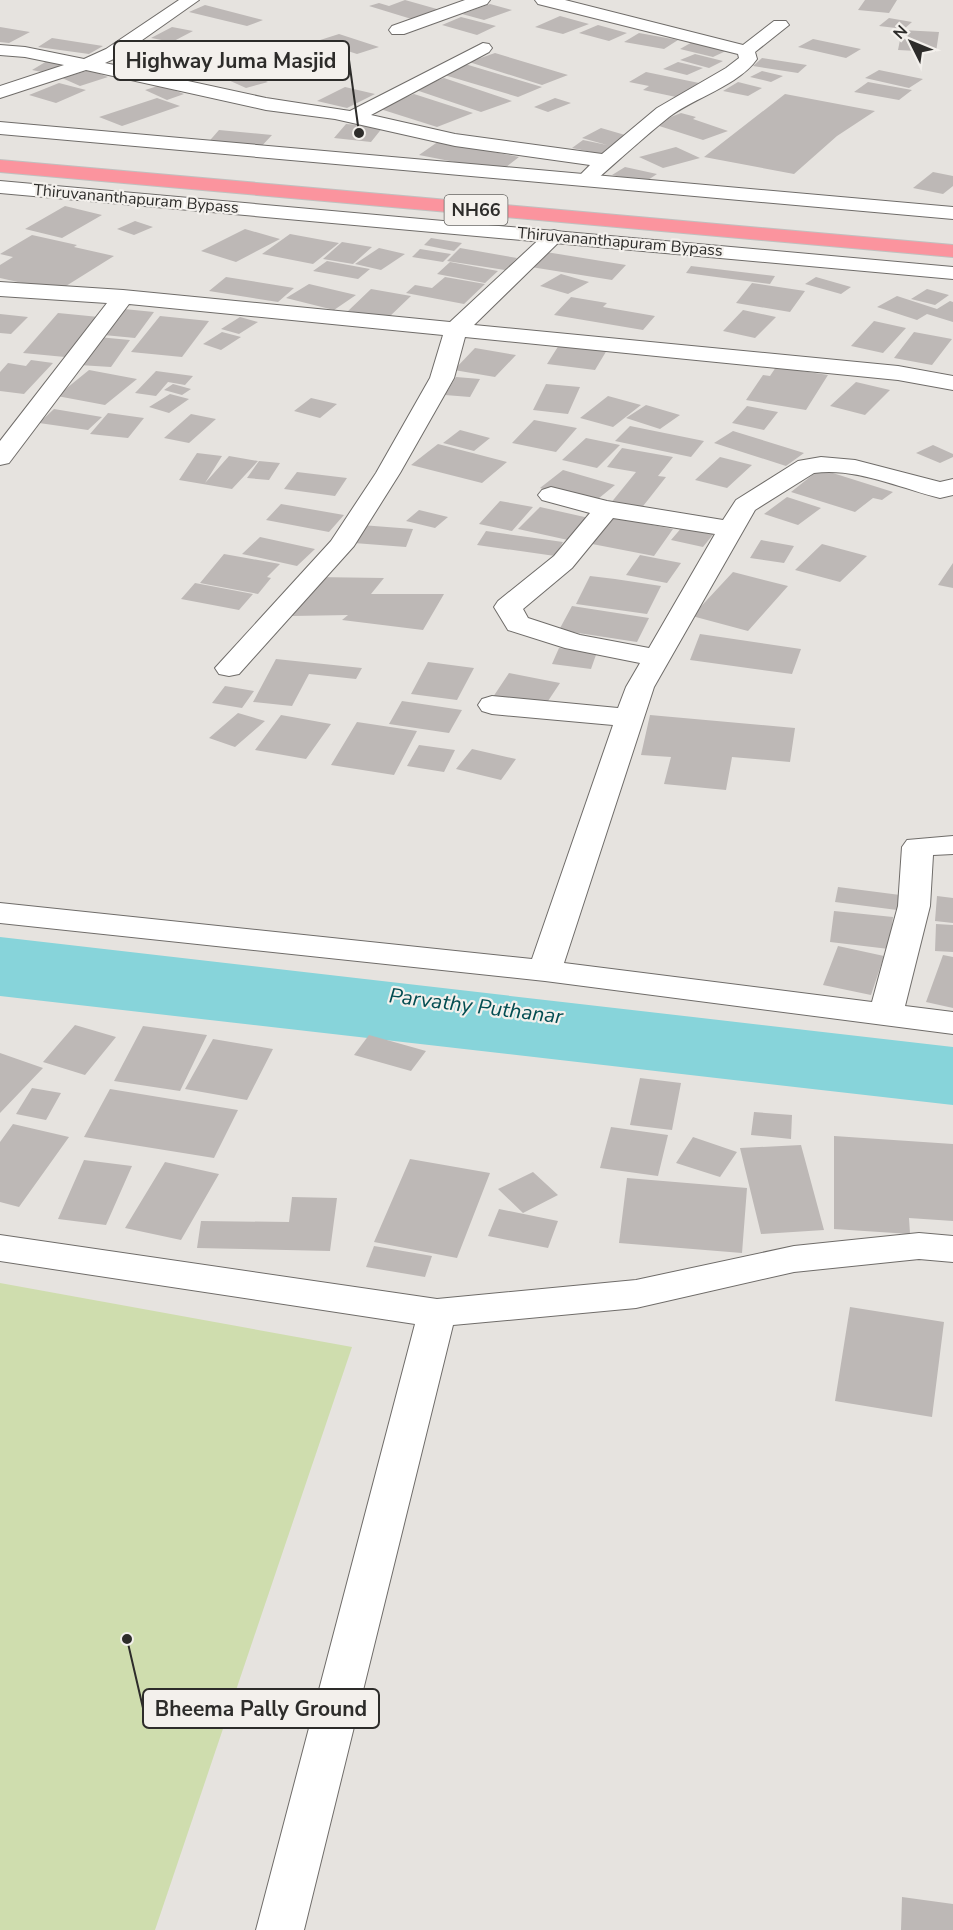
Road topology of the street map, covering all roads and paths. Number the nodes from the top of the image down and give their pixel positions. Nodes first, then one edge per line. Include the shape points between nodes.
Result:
1 (190, 0) edge
2 (481, 0) edge
3 (544, 0) edge
4 (780, 25) dead end
5 (398, 30) dead end
6 (483, 48) dead end
7 (0, 50) edge
8 (746, 51) junction
9 (87, 64) junction
10 (0, 92) edge
11 (353, 117) junction
12 (0, 128) edge
13 (0, 147) edge
14 (607, 161) junction
15 (0, 166) edge
16 (585, 180) junction
17 (0, 187) edge
18 (953, 213) edge
19 (953, 232) edge
20 (554, 236) junction
21 (953, 251) edge
22 (953, 273) edge
23 (0, 289) edge
24 (123, 297) junction
25 (456, 329) junction
26 (953, 383) edge
27 (0, 458) edge
28 (953, 488) edge
29 (551, 495) dead end
30 (607, 509) junction
31 (731, 529) junction
32 (657, 658) junction
33 (229, 668) dead end
34 (492, 705) dead end
35 (630, 718) junction
36 (953, 845) edge
37 (0, 913) edge
38 (545, 971) junction
39 (886, 1014) junction
40 (953, 1023) edge
41 (0, 1248) edge
42 (953, 1250) edge
43 (437, 1313) junction
44 (280, 1930) edge

1 - 9 street via 112,53
2 - 5 street
3 - 8 street
4 - 8 street
6 - 11 street
7 - 9 street
8 - 14 street via 748,59 732,72 664,112
9 - 10 street
9 - 11 street via 266,104
11 - 14 street via 454,140
12 - 16 street
13 - 19 highway, Thiruvananthapuram Bypass / NH66
14 - 16 street
15 - 21 highway, Thiruvananthapuram Bypass / NH66
16 - 18 street
17 - 20 street, Thiruvananthapuram Bypass
20 - 22 street, Thiruvananthapuram Bypass
20 - 25 street
23 - 24 street
24 - 25 street
24 - 27 street
25 - 26 street via 898,373
25 - 33 street via 442,378 341,546
28 - 31 street via 940,490 850,466 817,463 745,505
29 - 30 street
30 - 31 street
30 - 32 street via 563,562 508,607 518,624 575,642
31 - 32 street
32 - 35 street via 640,687
34 - 35 street
35 - 38 street
36 - 39 street via 918,847 914,906
37 - 38 street
38 - 39 street
39 - 40 street
41 - 43 street
42 - 43 street via 919,1246 794,1259 636,1294
43 - 44 street

